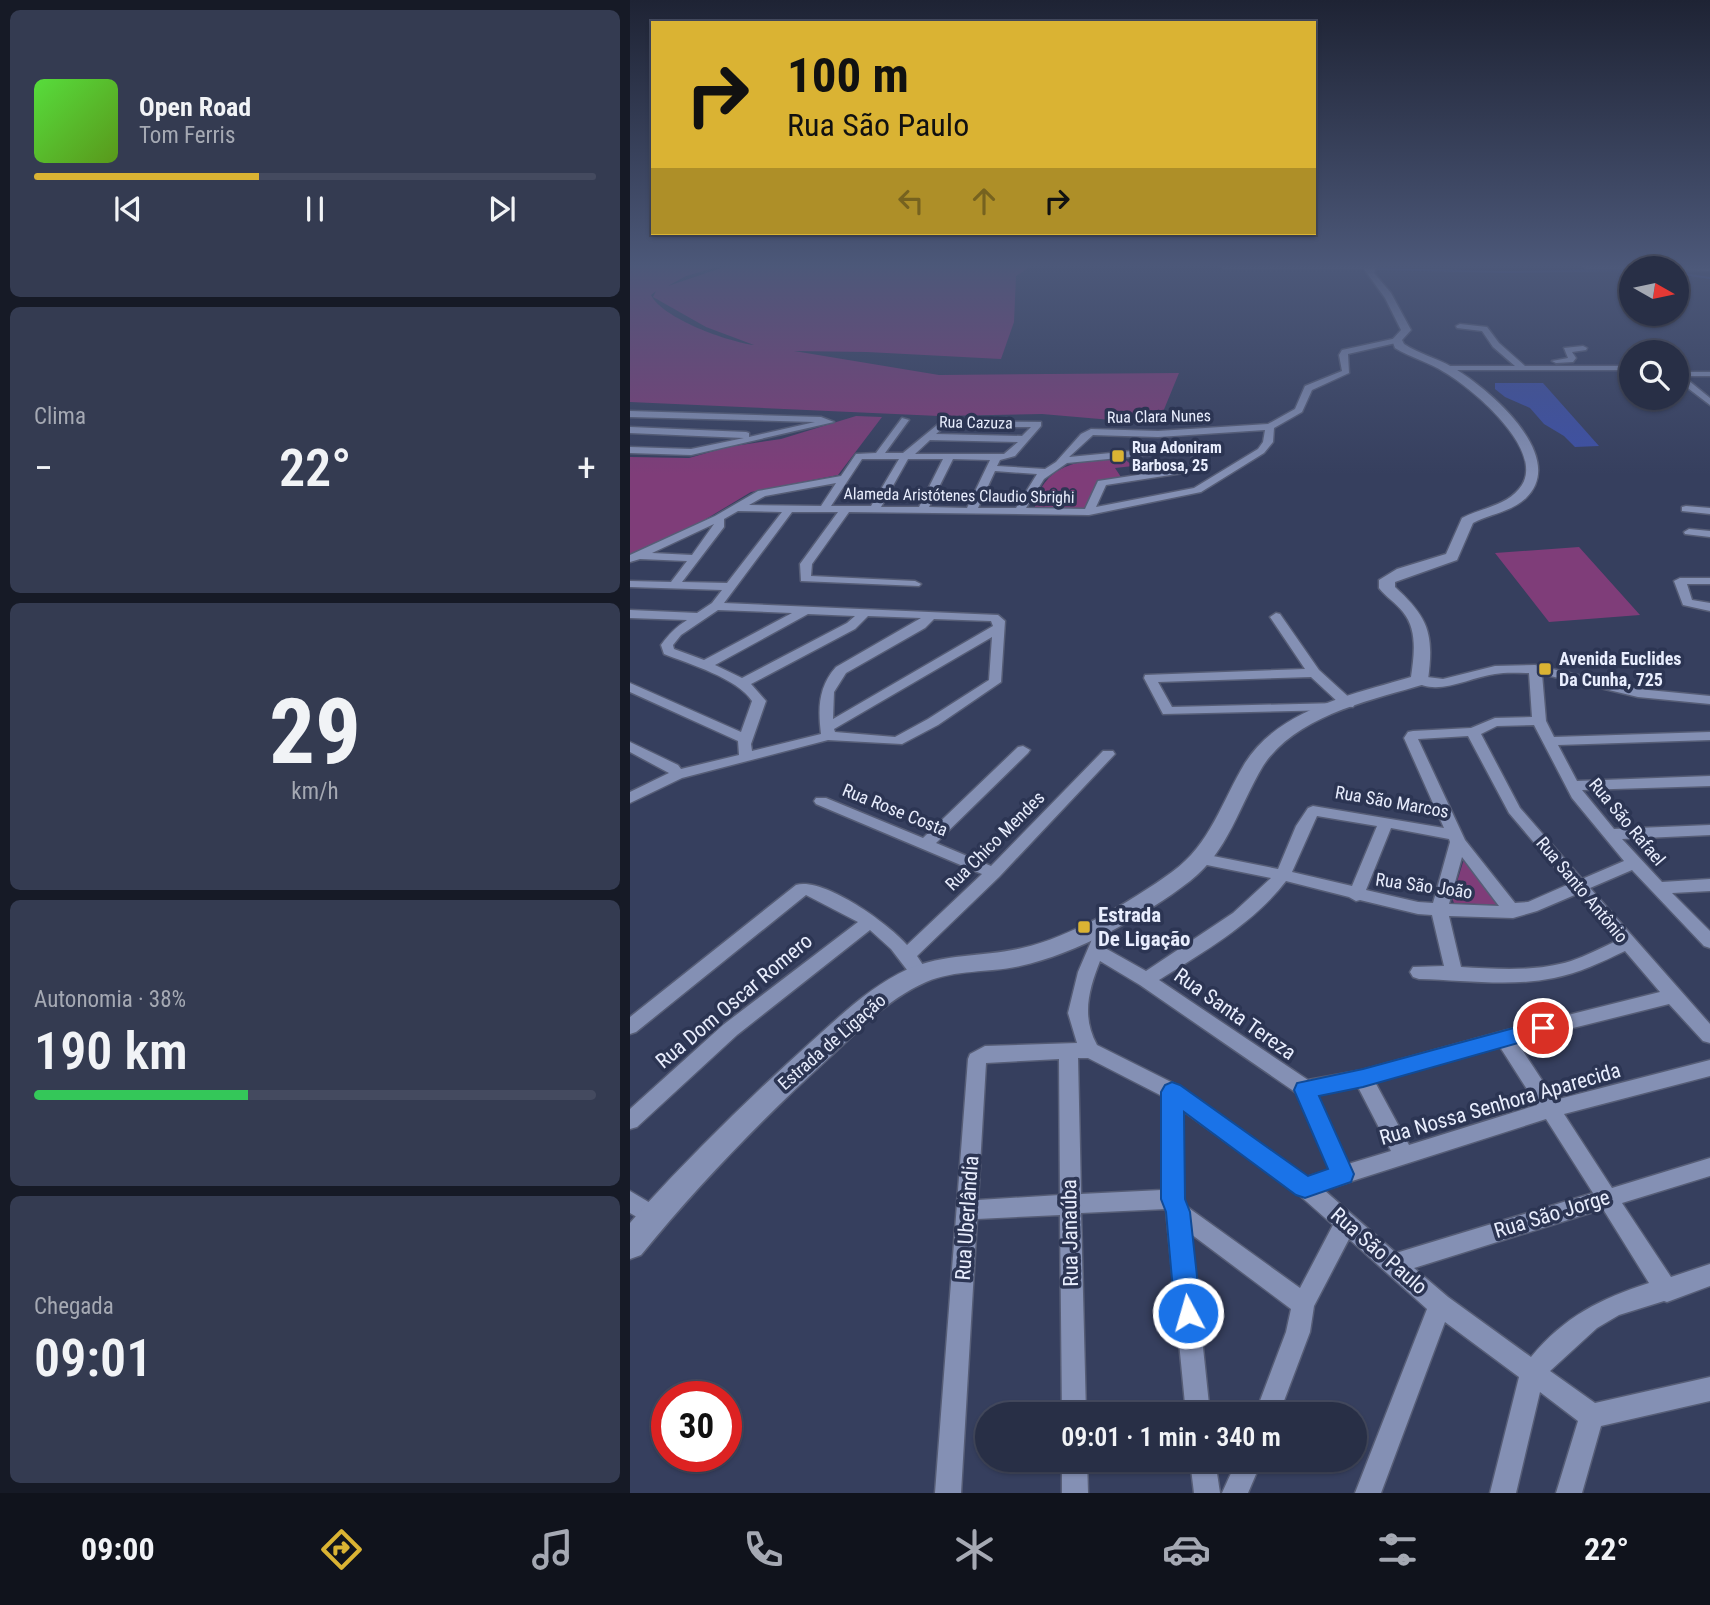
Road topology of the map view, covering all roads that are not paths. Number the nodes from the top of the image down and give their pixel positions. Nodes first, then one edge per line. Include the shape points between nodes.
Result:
1 (1401, 336) edge
2 (1488, 336) edge
3 (1397, 340) junction
4 (1583, 348) dead end
5 (1520, 366) junction
6 (1447, 368) junction
7 (1619, 368) edge
8 (1710, 374) edge
9 (1689, 375) edge
10 (1689, 385) edge
11 (1694, 389) junction
12 (1710, 389) edge
13 (1710, 402) edge
14 (630, 414) edge
15 (905, 420) dead end
16 (1270, 427) junction
17 (630, 430) edge
18 (1217, 431) junction
19 (758, 437) junction
20 (927, 437) junction
21 (1025, 439) junction
22 (1195, 448) junction
23 (630, 450) edge
24 (880, 454) junction
25 (907, 455) junction
26 (1132, 455) junction
27 (950, 456) junction
28 (1060, 461) junction
29 (994, 463) junction
30 (1044, 472) junction
31 (1149, 475) junction
32 (843, 479) junction
33 (736, 508) junction
34 (789, 509) junction
35 (824, 509) junction
36 (1686, 509) dead end
37 (845, 510) junction
38 (971, 510) junction
39 (1020, 510) junction
40 (873, 511) junction
41 (922, 511) junction
42 (1710, 511) edge
43 (1089, 512) junction
44 (719, 519) junction
45 (1689, 531) dead end
46 (1710, 534) edge
47 (633, 558) edge
48 (695, 558) junction
49 (1710, 581) edge
50 (630, 584) edge
51 (915, 584) dead end
52 (674, 585) junction
53 (731, 587) junction
54 (716, 606) junction
55 (1710, 607) edge
56 (805, 610) junction
57 (864, 613) junction
58 (630, 614) edge
59 (930, 616) junction
60 (702, 617) junction
61 (1276, 617) dead end
62 (997, 629) junction
63 (703, 666) junction
64 (1535, 668) junction
65 (1314, 673) junction
66 (1419, 681) junction
67 (742, 683) junction
68 (630, 687) edge
69 (1710, 700) edge
70 (1346, 705) junction
71 (1539, 721) junction
72 (828, 732) junction
73 (1473, 732) junction
74 (1710, 736) edge
75 (746, 739) junction
76 (1548, 741) junction
77 (630, 746) edge
78 (1023, 750) dead end
79 (1108, 754) dead end
80 (746, 757) junction
81 (677, 775) junction
82 (1710, 781) edge
83 (1572, 786) junction
84 (630, 798) edge
85 (821, 801) dead end
86 (1385, 823) junction
87 (1710, 830) edge
88 (1609, 834) junction
89 (1456, 838) junction
90 (926, 843) junction
91 (1203, 859) junction
92 (1634, 863) junction
93 (993, 873) junction
94 (1282, 875) junction
95 (1710, 885) edge
96 (1578, 886) junction
97 (1658, 888) junction
98 (1356, 895) junction
99 (1439, 910) junction
100 (1513, 912) junction
101 (871, 919) junction
102 (1108, 920) junction
103 (1710, 942) edge
104 (1627, 943) junction
105 (1096, 950) junction
106 (914, 964) junction
107 (1419, 972) dead end
108 (1454, 973) junction
109 (1146, 980) junction
110 (1672, 996) junction
111 (630, 1027) edge
112 (1710, 1036) edge
113 (1504, 1038) junction
114 (1090, 1050) junction
115 (1068, 1051) junction
116 (1710, 1068) edge
117 (1363, 1078) junction
118 (1305, 1090) junction
119 (1172, 1092) junction
120 (1552, 1109) junction
121 (630, 1121) edge
122 (1404, 1156) junction
123 (1710, 1167) edge
124 (1342, 1174) junction
125 (1305, 1187) junction
126 (1607, 1197) junction
127 (630, 1201) edge
128 (1069, 1206) junction
129 (1176, 1206) junction
130 (967, 1210) junction
131 (654, 1217) junction
132 (1346, 1223) junction
133 (630, 1245) edge
134 (1394, 1264) junction
135 (1710, 1275) edge
136 (1667, 1290) junction
137 (1303, 1304) junction
138 (1440, 1304) junction
139 (1532, 1374) junction
140 (1710, 1390) edge
141 (1074, 1402) edge
142 (1197, 1402) edge
143 (1272, 1402) edge
144 (1592, 1416) junction
145 (1075, 1472) edge
146 (1204, 1472) edge
147 (1244, 1472) edge
148 (948, 1493) edge
149 (1075, 1493) edge
150 (1207, 1493) edge
151 (1235, 1493) edge
152 (1368, 1493) edge
153 (1503, 1493) edge
154 (1569, 1493) edge

1 - 3 main road
2 - 5 street
3 - 6 main road via 1404,349
3 - 16 street via 1345,352 1343,374 1308,388 1300,410
4 - 5 street via 1567,350 1570,360
5 - 6 street
5 - 7 street
6 - 66 main road via 1504,415 1534,472 1515,500 1466,521 1452,557 1387,580 1387,588 1413,613 1419,627
8 - 9 street
10 - 11 street
11 - 12 street
11 - 13 street
14 - 19 street via 830,422
15 - 24 street
16 - 18 street, Rua Clara Nunes
16 - 43 street, Alameda Aristótenes Claudio Sbrighi via 1261,451 1197,490
17 - 19 street
18 - 22 street
18 - 28 street, Rua Clara Nunes via 1091,432
19 - 23 street via 691,452
20 - 21 street, Rua Cazuza
20 - 21 street via 945,423 1038,424
20 - 25 street
21 - 29 street
22 - 26 street
22 - 31 street via 1195,468
24 - 25 street
24 - 32 street via 856,458
25 - 27 street
25 - 40 street
26 - 28 street
26 - 31 street
27 - 29 street
27 - 41 street
28 - 30 street, Rua Clara Nunes
29 - 30 street
29 - 38 street
30 - 39 street
31 - 43 street via 1102,483
32 - 33 street via 762,493
32 - 35 street
33 - 34 street, Alameda Aristótenes Claudio Sbrighi
33 - 44 street
34 - 35 street, Alameda Aristótenes Claudio Sbrighi
34 - 53 street
35 - 37 street, Alameda Aristótenes Claudio Sbrighi
36 - 42 street
37 - 40 street, Alameda Aristótenes Claudio Sbrighi
37 - 51 street via 806,564 805,579
38 - 39 street, Alameda Aristótenes Claudio Sbrighi
38 - 41 street, Alameda Aristótenes Claudio Sbrighi
39 - 43 street, Alameda Aristótenes Claudio Sbrighi
40 - 41 street, Alameda Aristótenes Claudio Sbrighi
44 - 47 street
44 - 48 street via 719,527
45 - 46 street
47 - 48 street
48 - 52 street
49 - 55 street via 1681,579 1687,603
50 - 52 street
52 - 53 street
53 - 54 street
54 - 56 street
54 - 60 street
56 - 57 street
56 - 63 street
57 - 59 street
57 - 67 street via 851,626
58 - 60 street
59 - 62 street via 994,618 999,621
59 - 72 street via 832,679 826,692
60 - 63 street via 673,635 667,645 668,651
61 - 65 street
62 - 72 street
62 - 72 street via 995,682 933,722 897,741
63 - 67 street
64 - 66 street via 1495,670 1443,684
64 - 69 street via 1638,693
64 - 71 street, Rua São Rafael
65 - 70 street
65 - 70 street via 1150,678 1168,711
66 - 70 main road, Estrada de Ligação
67 - 75 street via 759,701
68 - 75 street
70 - 91 main road, Estrada de Ligação via 1285,734 1267,749
71 - 73 street via 1495,722
71 - 76 street, Rua São Rafael
72 - 80 street
73 - 89 street via 1411,737
73 - 96 street, Rua Santo Antônio via 1514,810
74 - 76 street
75 - 80 street
76 - 83 street, Rua São Rafael
77 - 81 street via 673,768
78 - 90 street
79 - 93 street, Rua Chico Mendes
80 - 81 street
81 - 84 street
82 - 83 street
83 - 88 street, Rua São Rafael
85 - 90 street, Rua Rose Costa
86 - 89 street, Rua São Marcos
86 - 94 street, Rua São Marcos via 1313,811
86 - 98 street
87 - 88 street
88 - 92 street, Rua São Rafael
89 - 99 street
89 - 100 street
90 - 93 street, Rua Rose Costa
91 - 94 street, Rua São João
91 - 102 main road, Estrada de Ligação
92 - 96 street, Rua São João
92 - 97 street, Rua São Rafael
93 - 106 street, Rua Chico Mendes
94 - 98 street, Rua São João
94 - 109 street, Rua São Marcos via 1243,912
95 - 97 street
96 - 100 street, Rua São João
96 - 104 street, Rua Santo Antônio
97 - 103 street, Rua São Rafael
98 - 99 street, Rua São João
99 - 100 street, Rua São João
99 - 108 street
101 - 106 street
101 - 111 street via 811,889 799,890
101 - 121 street, Rua Dom Oscar Romero via 730,1030
102 - 105 street
102 - 106 main road, Estrada de Ligação via 1033,954 955,965
104 - 108 street via 1559,971
104 - 110 street, Rua Santo Antônio
105 - 109 street, Rua Santa Tereza
105 - 114 street via 1077,1013
106 - 131 main road, Estrada de Ligação via 781,1085
107 - 108 street
109 - 118 street, Rua Santa Tereza
110 - 112 street, Rua Santo Antônio
110 - 113 street
113 - 117 street
113 - 120 street
114 - 115 street, Rua Uberlândia
114 - 119 street, Rua São Paulo
115 - 128 street, Rua Janaúba
115 - 130 street, Rua Uberlândia via 977,1057
116 - 120 street, Rua Nossa Senhora Aparecida
117 - 118 street
117 - 122 street
118 - 124 street
119 - 125 street, Rua São Paulo
119 - 129 street
120 - 122 street, Rua Nossa Senhora Aparecida
120 - 126 street
122 - 124 street, Rua Nossa Senhora Aparecida
123 - 126 street, Rua São Jorge
124 - 125 street, Rua Nossa Senhora Aparecida
125 - 132 street, Rua São Paulo
126 - 134 street, Rua São Jorge
126 - 136 street
127 - 131 street
128 - 129 street
128 - 130 street
128 - 141 street, Rua Janaúba
129 - 137 street
129 - 142 street
130 - 148 street, Rua Uberlândia
131 - 133 main road, Estrada de Ligação
132 - 134 street, Rua São Paulo
132 - 137 street
134 - 138 street, Rua São Paulo
135 - 136 street
136 - 139 street via 1613,1306 1589,1320
137 - 143 street via 1298,1332
138 - 139 street, Rua São Paulo
138 - 152 street
139 - 144 street, Rua São Paulo
139 - 153 street
140 - 144 street
144 - 154 street
145 - 149 street
146 - 150 street
147 - 151 street

